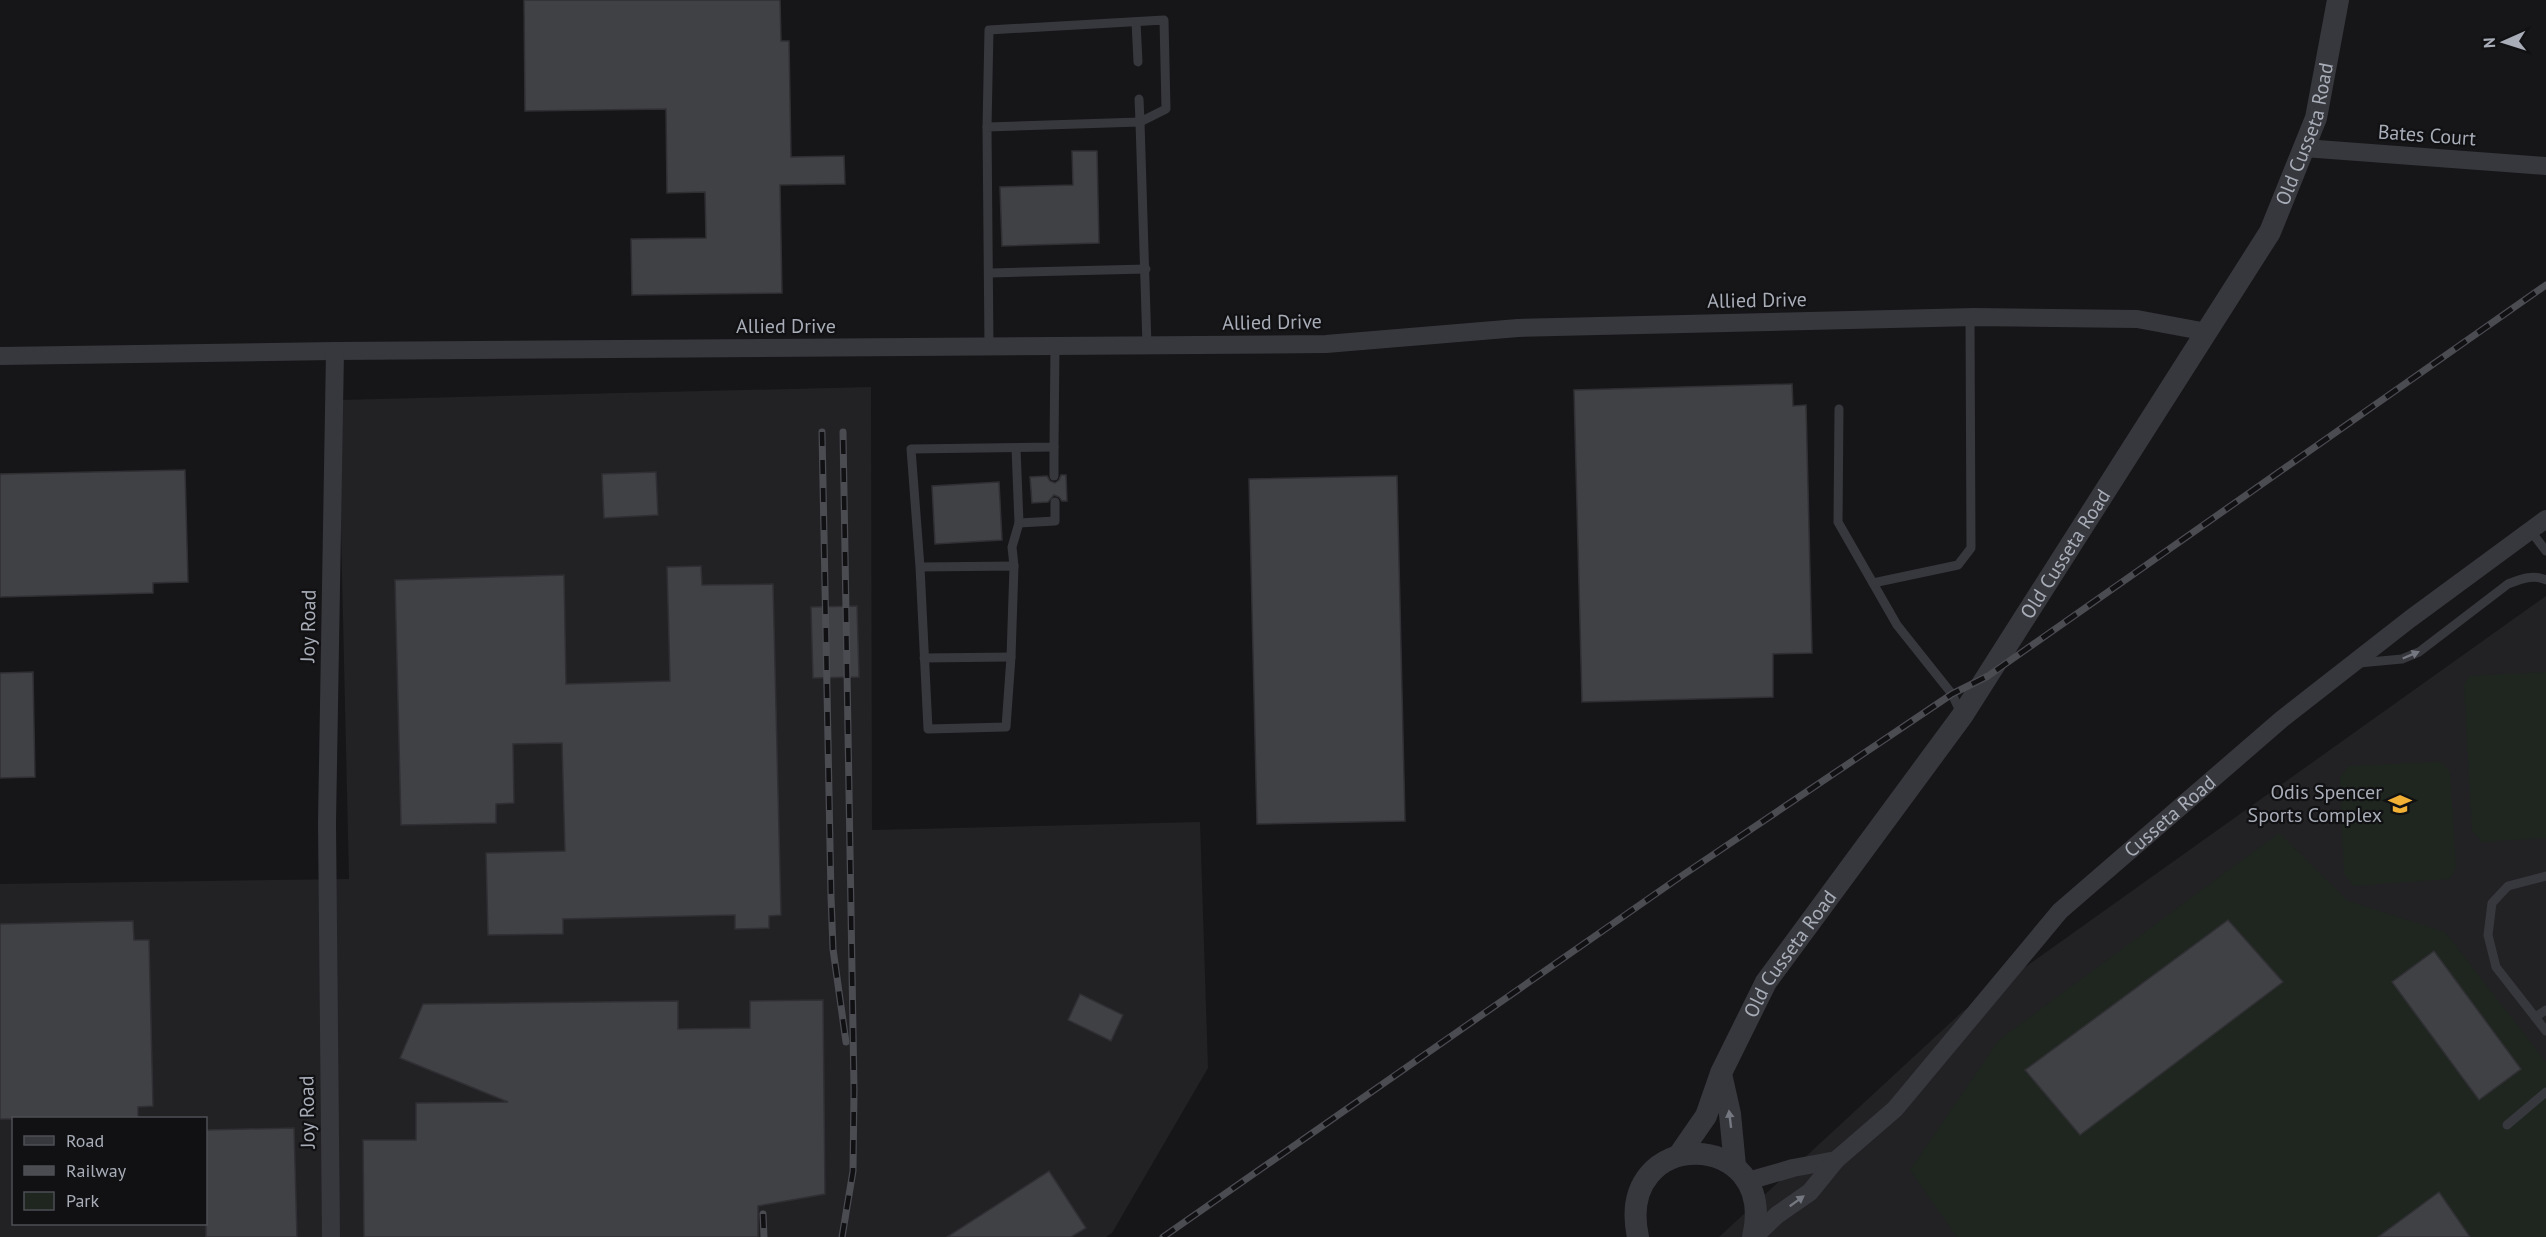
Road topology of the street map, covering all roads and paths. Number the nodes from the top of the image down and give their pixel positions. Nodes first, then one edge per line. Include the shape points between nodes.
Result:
1 (2338, 0) edge
2 (1136, 22) junction
3 (1138, 62) dead end
4 (1140, 99) dead end
5 (1140, 122) junction
6 (987, 127) junction
7 (2304, 148) junction
8 (2546, 166) edge
9 (1146, 269) junction
10 (990, 273) junction
11 (1970, 317) junction
12 (2207, 332) junction
13 (1055, 346) junction
14 (1147, 346) junction
15 (989, 347) junction
16 (336, 351) junction
17 (0, 356) edge
18 (1839, 409) dead end
19 (1054, 447) junction
20 (1016, 448) junction
21 (1054, 476) dead end
22 (1055, 502) dead end
23 (2546, 519) edge
24 (1019, 523) junction
25 (2530, 530) junction
26 (2546, 551) edge
27 (1014, 566) junction
28 (920, 567) junction
29 (2546, 580) edge
30 (1873, 583) junction
31 (1011, 657) junction
32 (924, 658) junction
33 (2353, 663) junction
34 (1962, 716) junction
35 (2546, 876) edge
36 (2546, 1010) edge
37 (2535, 1017) junction
38 (2546, 1031) edge
39 (1721, 1073) junction
40 (2546, 1092) edge
41 (2507, 1125) dead end
42 (1679, 1155) junction
43 (1836, 1160) junction
44 (1741, 1174) junction
45 (1634, 1230) edge
46 (331, 1237) edge
47 (1754, 1237) edge

1 - 7 street, Old Cusseta Road via 2316,118
2 - 3 lane
2 - 5 lane via 1164,20 1166,109
2 - 6 lane via 989,30
4 - 5 lane
5 - 6 lane
5 - 9 lane
6 - 10 lane
7 - 8 street, Bates Court
7 - 12 street, Old Cusseta Road via 2270,232
9 - 10 lane
9 - 14 lane
10 - 15 lane
11 - 12 street, Allied Drive via 2137,319
11 - 14 street, Allied Drive via 1518,328 1326,344
11 - 30 lane via 1971,548 1958,565
12 - 34 street, Old Cusseta Road
13 - 14 street, Allied Drive
13 - 15 street, Allied Drive
13 - 19 lane
15 - 16 street, Allied Drive
16 - 17 street
16 - 46 street, Joy Road via 327,823
18 - 30 lane via 1838,522
19 - 20 lane
19 - 21 lane
20 - 24 lane
20 - 28 lane via 911,449
22 - 24 lane via 1055,521
23 - 25 street, Cusseta Road
24 - 27 lane via 1012,547
25 - 26 lane
25 - 33 street, Cusseta Road
27 - 28 lane
27 - 31 lane
28 - 32 lane
33 -> 29 lane via 2402,659 2419,652 2508,584 2524,578
30 - 34 lane via 1897,624 1952,694
31 - 32 lane
31 - 32 lane via 1006,727 928,729
33 - 43 street, Cusseta Road via 2282,719 2060,911 1894,1109
34 - 39 street, Old Cusseta Road via 1766,982
35 - 37 lane via 2508,886 2492,903 2488,934 2496,967
36 - 37 lane
37 - 38 lane
39 - 42 street, Old Cusseta Road via 1706,1116
44 -> 39 street
40 - 41 lane
42 - 44 street via 1718,1157
42 - 45 street via 1661,1163 1647,1177 1636,1196
43 - 44 street
47 -> 43 street, Cusseta Road via 1810,1192
44 - 47 street, Cusseta Road via 1756,1199 1758,1219

